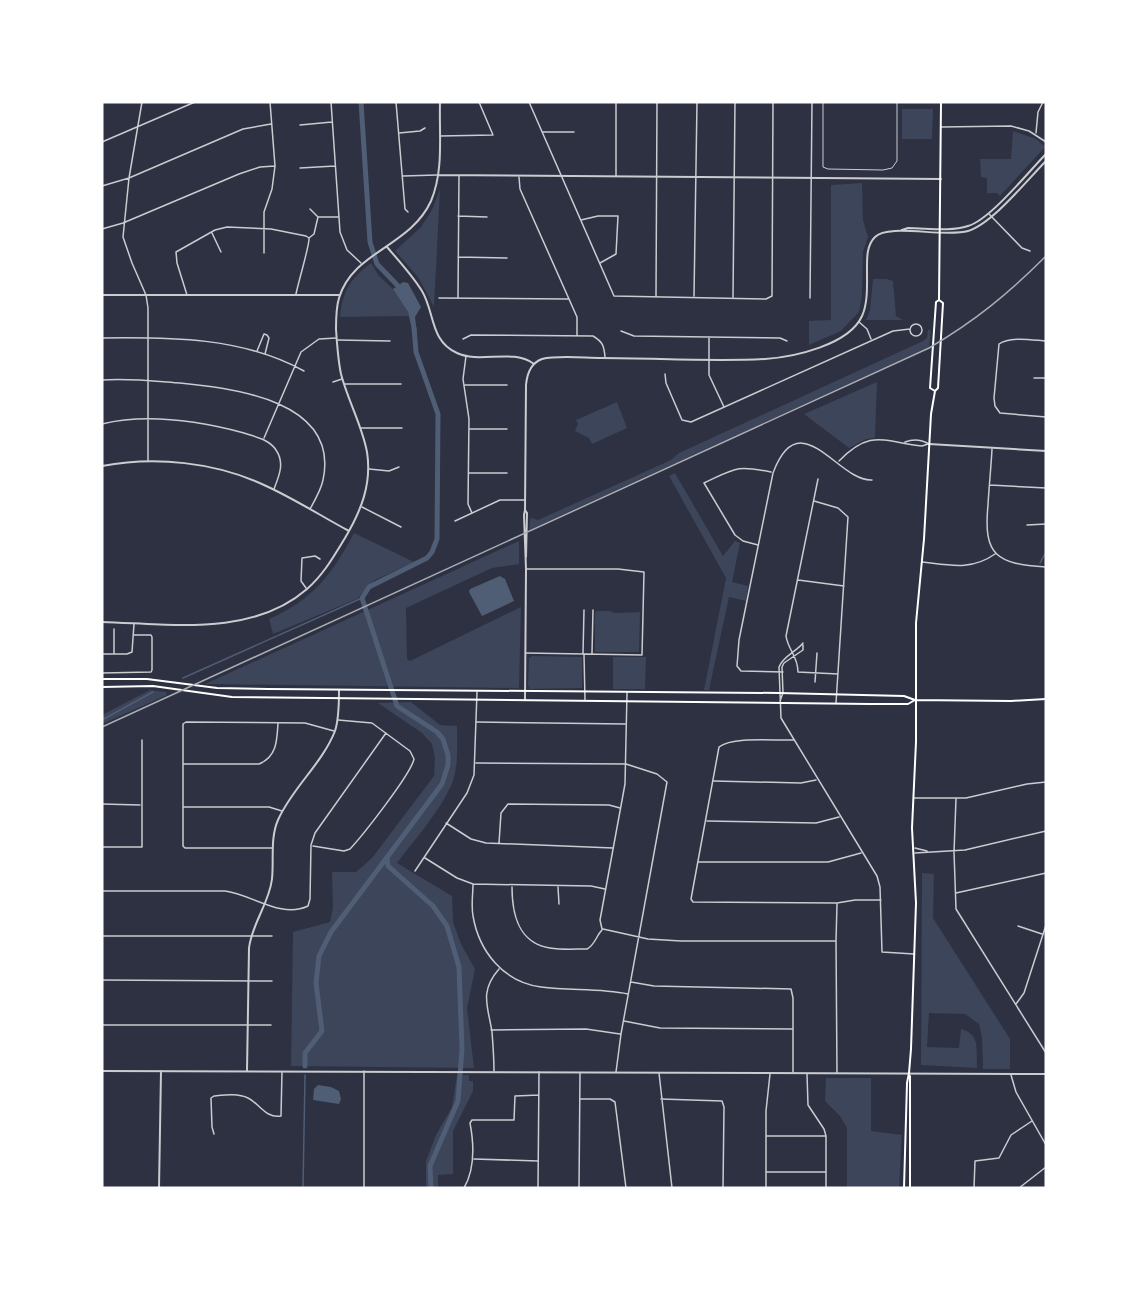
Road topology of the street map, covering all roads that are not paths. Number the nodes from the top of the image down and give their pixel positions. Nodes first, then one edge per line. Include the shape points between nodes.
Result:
1 (142, 102) edge
2 (195, 102) edge
3 (270, 102) edge
4 (331, 102) edge
5 (396, 102) edge
6 (440, 102) edge
7 (479, 102) edge
8 (529, 102) edge
9 (616, 102) edge
10 (657, 102) edge
11 (697, 102) edge
12 (735, 102) edge
13 (773, 102) edge
14 (812, 102) edge
15 (823, 102) edge
16 (897, 102) edge
17 (941, 102) edge
18 (1043, 102) edge
19 (333, 122) junction
20 (272, 124) junction
21 (300, 125) dead end
22 (138, 127) junction
23 (941, 127) junction
24 (425, 128) dead end
25 (542, 132) junction
26 (574, 132) dead end
27 (398, 133) junction
28 (1035, 134) junction
29 (440, 136) junction
30 (102, 142) edge
31 (1046, 142) edge
32 (1046, 154) edge
33 (1046, 161) edge
34 (275, 166) junction
35 (336, 166) junction
36 (300, 168) dead end
37 (403, 176) junction
38 (438, 176) junction
39 (459, 176) junction
40 (519, 176) junction
41 (561, 177) junction
42 (616, 177) junction
43 (657, 177) junction
44 (696, 177) junction
45 (129, 178) junction
46 (734, 178) junction
47 (773, 178) junction
48 (812, 178) junction
49 (941, 179) junction
50 (102, 186) edge
51 (310, 209) dead end
52 (408, 212) dead end
53 (990, 215) junction
54 (458, 216) junction
55 (318, 217) junction
56 (339, 217) junction
57 (487, 217) dead end
58 (581, 220) junction
59 (123, 223) junction
60 (263, 228) junction
61 (941, 228) junction
62 (102, 229) edge
63 (902, 230) junction
64 (212, 232) junction
65 (941, 233) junction
66 (309, 238) junction
67 (387, 247) junction
68 (1030, 251) dead end
69 (221, 252) dead end
70 (264, 253) dead end
71 (458, 257) junction
72 (507, 258) dead end
73 (600, 263) junction
74 (362, 264) junction
75 (102, 294) edge
76 (146, 295) junction
77 (187, 295) junction
78 (296, 295) junction
79 (340, 296) junction
80 (656, 297) junction
81 (694, 297) junction
82 (439, 298) dead end
83 (458, 298) junction
84 (733, 298) junction
85 (810, 298) dead end
86 (569, 299) junction
87 (939, 300) junction
88 (859, 322) junction
89 (910, 329) dead end
90 (621, 331) dead end
91 (578, 335) junction
92 (709, 336) junction
93 (148, 337) junction
94 (102, 338) edge
95 (337, 339) junction
96 (463, 339) dead end
97 (390, 340) dead end
98 (872, 340) junction
99 (787, 341) dead end
100 (1046, 341) edge
101 (256, 352) junction
102 (264, 355) junction
103 (466, 356) junction
104 (605, 358) junction
105 (709, 360) junction
106 (534, 364) junction
107 (294, 365) junction
108 (304, 371) dead end
109 (665, 374) dead end
110 (342, 378) junction
111 (1034, 378) dead end
112 (1046, 378) edge
113 (102, 380) edge
114 (148, 380) junction
115 (333, 382) dead end
116 (344, 384) junction
117 (401, 384) dead end
118 (464, 385) junction
119 (507, 385) dead end
120 (934, 391) junction
121 (278, 404) junction
122 (724, 407) junction
123 (1046, 417) edge
124 (148, 420) junction
125 (102, 424) edge
126 (360, 428) junction
127 (402, 428) dead end
128 (469, 429) junction
129 (507, 429) dead end
130 (264, 439) junction
131 (904, 442) junction
132 (929, 444) junction
133 (992, 448) junction
134 (1046, 451) edge
135 (148, 462) junction
136 (839, 462) junction
137 (102, 466) edge
138 (399, 467) dead end
139 (369, 469) junction
140 (468, 472) junction
141 (507, 473) dead end
142 (773, 473) junction
143 (818, 479) dead end
144 (872, 480) dead end
145 (989, 485) junction
146 (1046, 488) edge
147 (274, 490) junction
148 (525, 500) junction
149 (813, 501) junction
150 (362, 507) junction
151 (309, 510) junction
152 (472, 513) junction
153 (455, 521) dead end
154 (1046, 524) edge
155 (1027, 525) dead end
156 (401, 527) dead end
157 (349, 531) junction
158 (759, 545) junction
159 (995, 553) junction
160 (320, 559) dead end
161 (921, 562) junction
162 (1046, 567) edge
163 (526, 569) junction
164 (797, 580) junction
165 (844, 586) junction
166 (307, 589) junction
167 (584, 610) dead end
168 (593, 610) dead end
169 (102, 622) edge
170 (134, 623) junction
171 (114, 629) dead end
172 (134, 635) junction
173 (525, 653) junction
174 (793, 653) junction
175 (817, 653) dead end
176 (102, 654) edge
177 (114, 654) junction
178 (584, 654) junction
179 (592, 654) junction
180 (796, 656) junction
181 (779, 671) junction
182 (783, 672) junction
183 (102, 673) edge
184 (815, 673) junction
185 (838, 674) junction
186 (102, 679) edge
187 (815, 682) dead end
188 (102, 687) edge
189 (339, 690) junction
190 (477, 691) junction
191 (525, 692) junction
192 (585, 692) junction
193 (627, 692) junction
194 (686, 693) junction
195 (779, 693) junction
196 (783, 693) junction
197 (837, 695) junction
198 (339, 698) junction
199 (477, 699) junction
200 (1046, 699) edge
201 (525, 700) junction
202 (585, 700) junction
203 (915, 700) junction
204 (627, 701) junction
205 (687, 701) junction
206 (780, 702) junction
207 (836, 704) junction
208 (337, 720) junction
209 (278, 722) junction
210 (476, 722) junction
211 (626, 724) junction
212 (335, 731) junction
213 (386, 733) junction
214 (142, 740) dead end
215 (794, 740) junction
216 (476, 763) junction
217 (183, 764) junction
218 (626, 764) junction
219 (817, 780) junction
220 (713, 781) junction
221 (1046, 782) edge
222 (913, 798) junction
223 (956, 799) junction
224 (102, 804) edge
225 (141, 805) junction
226 (183, 807) junction
227 (621, 808) junction
228 (283, 811) junction
229 (840, 816) junction
230 (705, 821) junction
231 (446, 823) junction
232 (1046, 831) edge
233 (499, 843) junction
234 (311, 845) junction
235 (102, 847) edge
236 (273, 848) junction
237 (614, 848) junction
238 (913, 848) junction
239 (928, 851) junction
240 (954, 852) junction
241 (862, 853) junction
242 (912, 853) junction
243 (423, 857) junction
244 (698, 862) junction
245 (415, 871) dead end
246 (1046, 873) edge
247 (473, 884) junction
248 (512, 885) junction
249 (558, 886) junction
250 (606, 889) junction
251 (102, 891) edge
252 (954, 893) junction
253 (881, 900) junction
254 (837, 903) junction
255 (265, 904) junction
256 (559, 904) dead end
257 (1046, 925) edge
258 (1018, 926) dead end
259 (602, 929) junction
260 (1043, 934) junction
261 (251, 935) junction
262 (102, 936) edge
263 (272, 936) dead end
264 (640, 936) junction
265 (836, 941) junction
266 (915, 954) junction
267 (500, 968) junction
268 (102, 980) edge
269 (248, 981) junction
270 (272, 981) dead end
271 (631, 982) junction
272 (628, 995) junction
273 (1016, 1004) junction
274 (624, 1021) junction
275 (271, 1024) dead end
276 (102, 1025) edge
277 (248, 1025) junction
278 (793, 1029) junction
279 (491, 1030) junction
280 (621, 1034) junction
281 (1046, 1043) edge
282 (1042, 1046) junction
283 (1046, 1053) edge
284 (102, 1071) edge
285 (162, 1071) junction
286 (247, 1071) junction
287 (282, 1071) junction
288 (364, 1071) junction
289 (494, 1071) junction
290 (539, 1071) junction
291 (580, 1072) junction
292 (616, 1072) junction
293 (659, 1072) junction
294 (770, 1073) junction
295 (793, 1073) junction
296 (807, 1073) junction
297 (837, 1073) junction
298 (909, 1073) junction
299 (1011, 1074) junction
300 (1046, 1074) edge
301 (539, 1095) junction
302 (580, 1099) junction
303 (661, 1099) junction
304 (1032, 1121) junction
305 (214, 1134) dead end
306 (766, 1136) junction
307 (826, 1136) junction
308 (1046, 1145) edge
309 (472, 1159) junction
310 (539, 1161) junction
311 (1046, 1167) edge
312 (766, 1172) junction
313 (826, 1172) junction
314 (159, 1188) edge
315 (364, 1188) edge
316 (464, 1188) edge
317 (538, 1188) edge
318 (579, 1188) edge
319 (626, 1188) edge
320 (672, 1188) edge
321 (723, 1188) edge
322 (766, 1188) edge
323 (826, 1188) edge
324 (904, 1188) edge
325 (910, 1188) edge
326 (974, 1188) edge
327 (1019, 1188) edge

1 - 22 street
2 - 22 street
3 - 20 street
4 - 19 street
5 - 27 street
6 - 29 street
7 - 29 street via 493,135
8 - 25 street
9 - 42 street
10 - 43 street
11 - 44 street
12 - 46 street
13 - 47 street
14 - 48 street
15 - 16 lane via 823,167 884,170 892,168 897,160
17 - 23 main road
18 - 28 street
19 - 21 street
19 - 35 street
20 - 34 street
20 - 45 street via 243,129
22 - 30 street
22 - 45 street
23 - 28 street via 1011,126
23 - 49 main road
24 - 27 street
25 - 26 street
25 - 41 street
27 - 37 street
28 - 31 street
29 - 38 street
32 - 53 street
33 - 53 street
34 - 59 street via 239,174
34 - 60 street
35 - 36 street
35 - 56 street
37 - 38 street
37 - 52 street
38 - 39 street
38 - 67 street via 431,200 420,218
39 - 40 street
39 - 54 street
40 - 41 street
40 - 86 street via 520,189
41 - 42 street
41 - 58 street
42 - 43 street
43 - 44 street
43 - 80 street
44 - 46 street
44 - 81 street
45 - 50 street
45 - 59 street
46 - 47 street
46 - 84 street
47 - 48 street
47 - 84 street via 772,296
48 - 49 street
48 - 85 street
49 - 61 main road
51 - 55 street
53 - 61 street via 966,227
53 - 65 street via 968,231
53 - 68 street via 1022,248
54 - 57 street
54 - 71 street
55 - 56 street
55 - 66 street via 314,234
56 - 74 street via 344,245
58 - 73 street
58 - 73 street via 618,216 616,254
59 - 62 street
59 - 76 street via 124,244
60 - 64 street via 227,227
60 - 66 street
60 - 70 street
61 - 63 street
61 - 65 main road
63 - 65 street
63 - 88 street via 882,231 870,243 865,307
64 - 69 street
64 - 77 street via 176,252
65 - 87 main road
66 - 78 street
67 - 74 street
67 - 103 street via 421,289 441,341
71 - 72 street
71 - 83 street
73 - 80 street via 614,297
74 - 79 street via 348,279
75 - 76 street
76 - 77 street
76 - 93 street
77 - 78 street
78 - 79 street
79 - 95 street
80 - 81 street
81 - 84 street
82 - 83 street
83 - 86 street
86 - 91 street via 577,317
87 - 120 main road via 941,342 938,388
87 - 120 main road via 930,388
88 - 98 street
88 - 105 street via 844,336 804,352 764,359
89 - 98 street
90 - 92 street via 634,336
91 - 96 street via 471,335
91 - 104 street via 602,341
92 - 99 street
92 - 105 street
93 - 94 street
93 - 101 street via 207,341
93 - 114 street
95 - 97 street
95 - 107 street via 319,339 306,346
95 - 110 street
98 - 122 street
100 - 123 street via 1001,341 994,398 1000,413
101 - 102 street
101 - 102 street via 262,336 267,334
102 - 107 street
103 - 106 street via 525,358
103 - 118 street
104 - 105 street
104 - 106 street via 544,359
105 - 122 street via 709,375
106 - 148 street via 526,385
107 - 108 street
107 - 121 street
109 - 122 street via 682,420 691,422
110 - 115 street
110 - 116 street
111 - 112 street
113 - 114 street
114 - 121 street via 228,388
114 - 124 street
116 - 117 street
116 - 126 street
118 - 119 street
118 - 128 street
120 - 132 main road
121 - 130 street
121 - 151 street via 306,421 323,450 323,481
124 - 125 street
124 - 130 street via 217,426
124 - 135 street
126 - 127 street
126 - 139 street
128 - 129 street
128 - 140 street
130 - 147 street via 276,450 280,462
131 - 132 street
131 - 132 street via 922,447
131 - 136 street via 867,441
132 - 133 street
132 - 161 main road
133 - 134 street
133 - 145 street
135 - 137 street
135 - 147 street via 207,467
136 - 142 street via 810,444 800,444 782,453
136 - 144 street via 859,478
138 - 139 street via 389,471
139 - 150 street
140 - 141 street
140 - 152 street via 468,504
142 - 158 street
142 - 158 street via 744,466 704,483 735,536
143 - 149 street
145 - 146 street
145 - 159 street via 986,528
147 - 151 street
148 - 152 street via 500,500
148 - 163 street
149 - 164 street
149 - 165 street via 838,508 848,516
150 - 156 street
150 - 157 street
151 - 157 street
152 - 153 street
154 - 155 street
157 - 166 street via 327,568
158 - 181 street via 737,666 741,671
159 - 161 street via 971,566
159 - 162 street via 1018,564
160 - 166 street via 302,558 302,581
161 - 203 main road
163 - 173 street
163 - 179 street via 644,570 642,655
164 - 165 street
164 - 174 street via 786,636
165 - 185 street
166 - 170 street via 278,609 239,621
167 - 178 street
168 - 179 street
169 - 170 street
170 - 172 street
171 - 177 street
172 - 177 street via 132,652
172 - 183 street via 151,635 152,670
173 - 178 street
173 - 191 street
174 - 180 street
174 - 180 street via 803,643 803,650
174 - 181 street via 782,659
175 - 184 street
176 - 177 street
178 - 179 street
178 - 192 street
180 - 182 street via 784,663
180 - 184 street via 798,672
181 - 182 street
181 - 195 street
182 - 196 street
184 - 185 street
184 - 187 street
185 - 197 street
186 - 189 main road via 147,679 217,688
188 - 198 main road via 153,686 232,697
189 - 190 main road
189 - 198 street
190 - 191 main road
190 - 199 street
191 - 192 main road
191 - 201 street
192 - 193 main road
192 - 202 street
193 - 194 main road
193 - 204 street
194 - 195 main road
194 - 205 main road
195 - 196 main road
195 - 206 street
196 - 197 main road
196 - 206 street
197 - 203 main road via 904,696
197 - 207 street
198 - 199 main road
198 - 208 street
199 - 201 main road
199 - 210 street
200 - 203 main road
201 - 202 main road
202 - 204 main road
203 - 207 main road via 908,704
203 - 222 main road
204 - 205 main road
204 - 211 street
205 - 206 main road
206 - 207 main road
206 - 215 street via 781,718
208 - 212 street
208 - 213 street via 372,723
209 - 212 street via 305,723
209 - 217 street via 277,745 264,762
209 - 217 street via 184,722
210 - 211 street
210 - 216 street
211 - 218 street
212 - 228 street
213 - 234 street via 319,826
213 - 234 street via 410,751 414,759 411,768 350,849
214 - 225 street
215 - 219 street
215 - 220 street via 721,745
216 - 218 street
216 - 231 street via 467,793
217 - 226 street
218 - 227 street
218 - 264 street via 657,774 667,782
219 - 220 street
219 - 229 street
220 - 230 street
221 - 223 street
222 - 223 street
222 - 238 main road
223 - 240 street
224 - 225 street
225 - 235 street via 142,847
226 - 228 street via 269,807
226 - 236 street via 185,848
227 - 233 street via 508,804 501,813
227 - 237 street
228 - 236 street
229 - 230 street via 816,823
229 - 241 street
230 - 244 street
231 - 233 street via 471,839
231 - 243 street
232 - 240 street
233 - 237 street
234 - 255 street via 310,902 302,909
236 - 255 street via 272,879
237 - 250 street
238 - 239 street
238 - 242 main road
239 - 240 street
239 - 242 street
240 - 252 street
241 - 244 street via 828,862
241 - 253 street via 877,876
242 - 266 main road
243 - 245 street
243 - 247 street
244 - 254 street via 692,901
246 - 252 street
247 - 248 street
247 - 267 street via 472,910 477,930 485,951
248 - 249 street
248 - 259 street via 516,922 542,945 587,949
249 - 250 street
249 - 256 street
250 - 259 street
251 - 255 street via 225,891
252 - 273 street via 956,909
253 - 254 street
253 - 266 street via 882,952
254 - 265 street
255 - 261 street
257 - 260 street
258 - 260 street
259 - 264 street
260 - 273 street via 1023,998
261 - 262 street
261 - 263 street
261 - 269 street
264 - 265 street via 681,941
264 - 271 street
265 - 297 street
266 - 298 main road
267 - 272 street via 514,979 539,987
267 - 279 street via 486,995
268 - 269 street
269 - 270 street
269 - 277 street
271 - 272 street
271 - 278 street via 663,987 791,988
272 - 274 street
273 - 282 street
274 - 278 street via 660,1028
274 - 280 street
275 - 277 street
276 - 277 street
277 - 286 street
278 - 295 street
279 - 280 street via 586,1029
279 - 289 street
280 - 292 street
281 - 282 street
282 - 283 street
284 - 285 street
285 - 286 street
285 - 314 street
286 - 287 street
287 - 288 street
287 - 305 street via 281,1116 274,1117 246,1097 214,1096
288 - 289 street
288 - 315 street
289 - 290 street
290 - 291 street
290 - 301 street
291 - 292 street
291 - 302 street
292 - 293 street
293 - 294 street
293 - 303 street
294 - 295 street
294 - 306 street
295 - 296 street
296 - 297 street
296 - 307 street via 808,1105
297 - 298 street
298 - 299 street
298 - 324 main road
298 - 325 main road
299 - 300 street
299 - 304 street
301 - 309 street via 515,1096 514,1120 472,1120
301 - 310 street
302 - 318 street
302 - 319 street via 615,1102
303 - 320 street
303 - 321 street via 722,1101
304 - 308 street
304 - 326 street via 1011,1135 999,1158 975,1161
306 - 307 street
306 - 312 street
307 - 313 street
309 - 310 street
309 - 316 street
310 - 317 street
311 - 327 street
312 - 313 street
312 - 322 street
313 - 323 street

